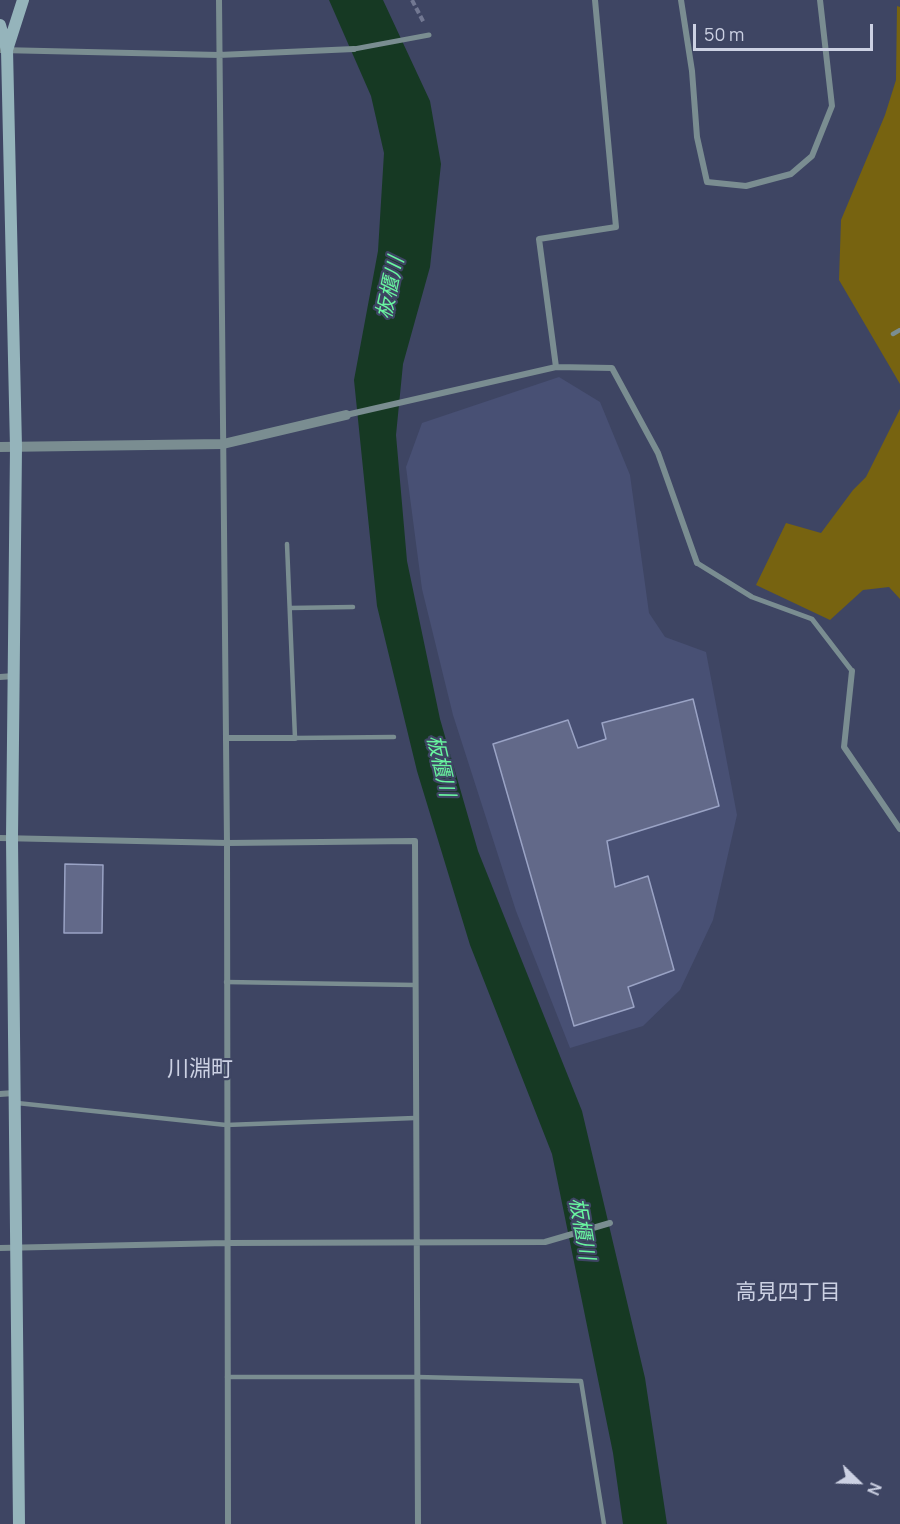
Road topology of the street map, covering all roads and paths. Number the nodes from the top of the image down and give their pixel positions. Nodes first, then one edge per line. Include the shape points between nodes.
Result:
1 (23, 0) edge
2 (219, 0) edge
3 (412, 0) edge
4 (596, 0) edge
5 (681, 0) edge
6 (820, 0) edge
7 (0, 26) edge
8 (429, 34) joint
9 (354, 49) joint
10 (4, 50) edge
11 (219, 56) junction
12 (900, 330) edge
13 (893, 334) dead end
14 (556, 367) junction
15 (345, 415) joint
16 (223, 444) junction
17 (0, 447) edge
18 (16, 447) junction
19 (287, 544) dead end
20 (698, 563) joint
21 (353, 607) dead end
22 (290, 609) junction
23 (852, 671) joint
24 (14, 676) junction
25 (0, 677) edge
26 (394, 737) dead end
27 (226, 738) junction
28 (295, 738) junction
29 (900, 829) edge
30 (6, 838) edge
31 (227, 843) junction
32 (226, 982) junction
33 (415, 985) junction
34 (0, 1094) edge
35 (15, 1098) junction
36 (415, 1118) junction
37 (226, 1125) junction
38 (610, 1223) dead end
39 (416, 1241) junction
40 (226, 1243) junction
41 (0, 1248) edge
42 (16, 1248) junction
43 (227, 1377) junction
44 (417, 1377) junction
45 (19, 1524) edge
46 (228, 1524) edge
47 (418, 1524) edge
48 (604, 1524) edge

1 - 10 main road
2 - 11 street
3 - 8 path
4 - 14 street via 616,227 539,239
5 - 6 street via 697,137 707,182 746,186 791,174 812,156 832,106
7 - 10 main road
8 - 9 street
9 - 11 street
10 - 11 street
10 - 18 main road
11 - 16 street
12 - 13 lane
14 - 15 street
14 - 20 street via 612,368 658,453
15 - 16 street
16 - 18 street
16 - 27 street
17 - 18 street
18 - 24 main road
19 - 22 lane
20 - 23 street via 752,597 812,619
21 - 22 lane
22 - 28 lane
23 - 29 street via 844,747
24 - 25 street
24 - 30 main road
26 - 28 lane
27 - 28 street
27 - 31 street
30 - 31 street
30 - 35 main road
31 - 32 street
31 - 33 street via 415,841
32 - 33 lane
32 - 37 street
33 - 36 street
34 - 35 street
35 - 37 lane
35 - 42 main road
36 - 37 lane
36 - 39 street
37 - 40 street
38 - 39 street via 545,1242
39 - 40 street
39 - 44 street
40 - 42 street
40 - 43 street
41 - 42 street
42 - 45 main road
43 - 44 lane
43 - 46 street
44 - 47 street
44 - 48 lane via 581,1381

